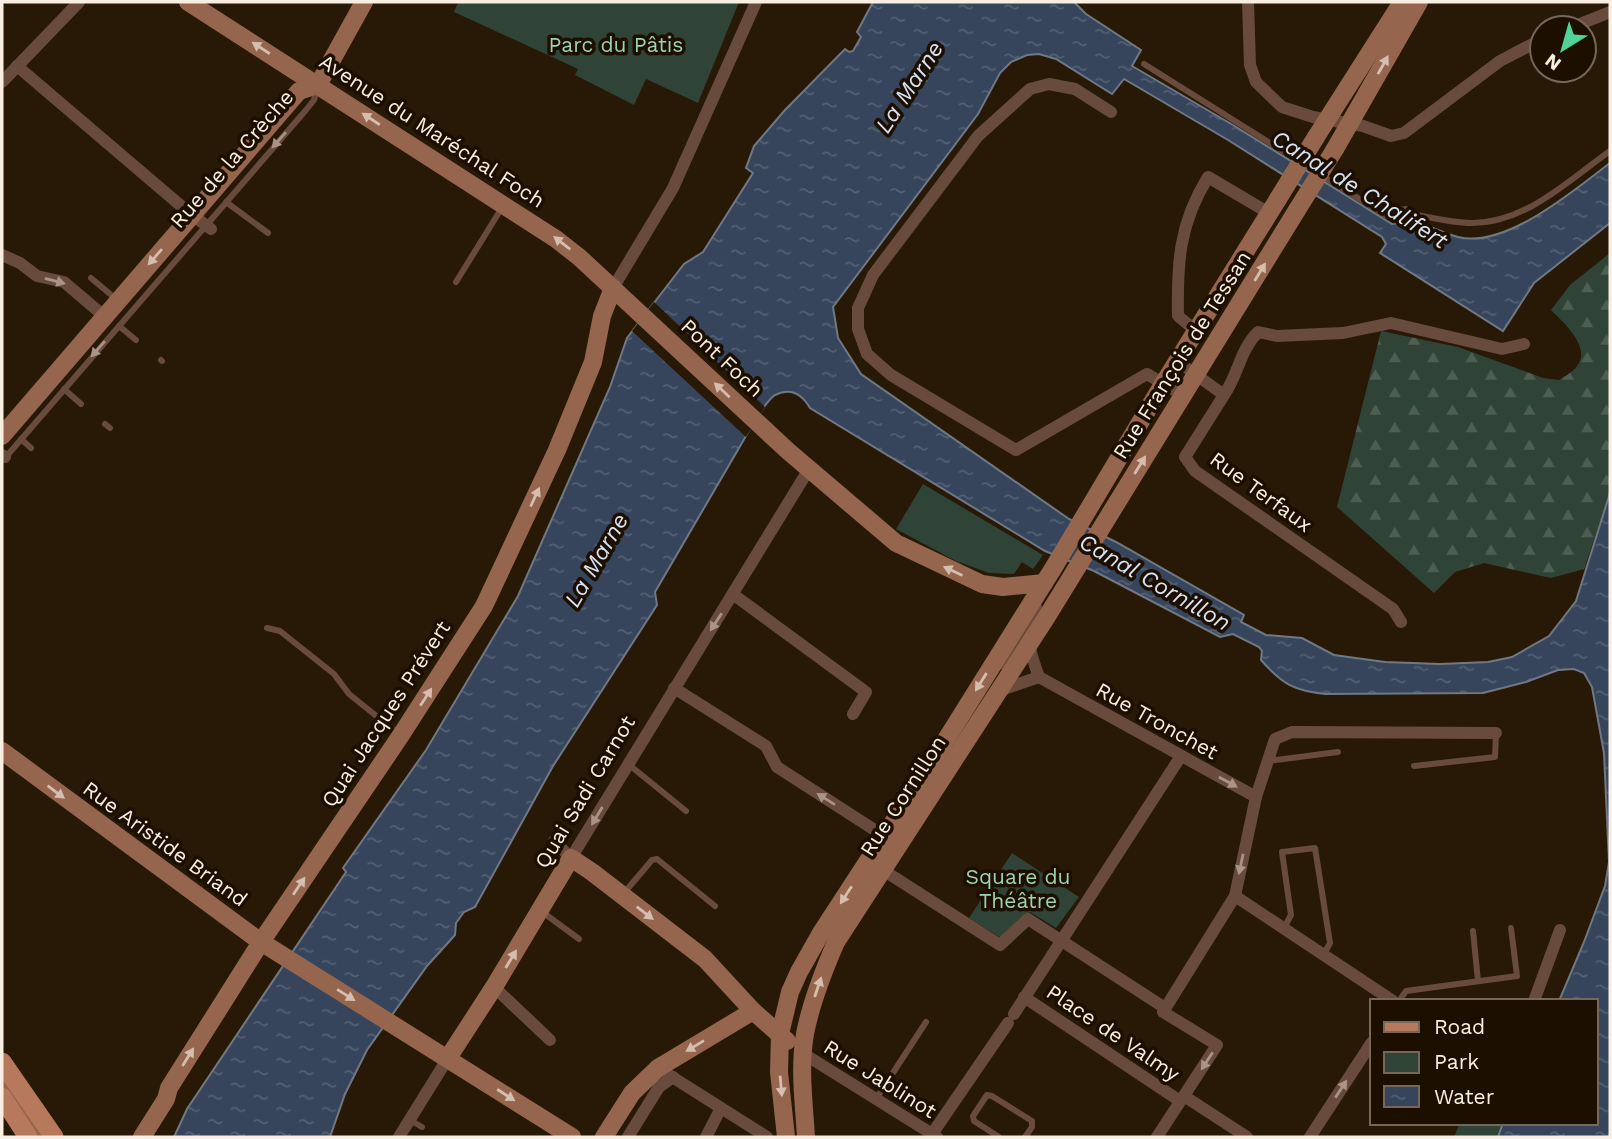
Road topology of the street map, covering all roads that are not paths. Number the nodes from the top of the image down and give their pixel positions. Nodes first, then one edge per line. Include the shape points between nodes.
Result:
1 (79, 2) edge
2 (188, 2) edge
3 (364, 2) edge
4 (757, 2) edge
5 (1248, 2) edge
6 (1402, 2) edge
7 (1419, 2) edge
8 (1528, 46) edge
9 (1144, 64) dead end
10 (17, 66) junction
11 (2, 82) edge
12 (318, 85) junction
13 (1111, 112) dead end
14 (1327, 120) junction
15 (1350, 125) junction
16 (1610, 151) edge
17 (226, 202) junction
18 (504, 205) junction
19 (1273, 206) junction
20 (203, 222) junction
21 (268, 233) dead end
22 (2, 255) edge
23 (91, 278) dead end
24 (456, 282) dead end
25 (613, 288) junction
26 (117, 300) junction
27 (641, 314) joint
28 (111, 321) junction
29 (1196, 331) junction
30 (136, 340) dead end
31 (1524, 344) dead end
32 (1177, 361) junction
33 (1196, 374) junction
34 (1163, 384) junction
35 (64, 389) junction
36 (1183, 395) junction
37 (1224, 395) junction
38 (81, 404) dead end
39 (2, 436) edge
40 (21, 439) junction
41 (31, 448) dead end
42 (3, 458) edge
43 (809, 469) junction
44 (1054, 567) joint
45 (1072, 576) joint
46 (1044, 583) junction
47 (982, 584) junction
48 (734, 595) junction
49 (1021, 619) junction
50 (1401, 622) dead end
51 (267, 628) dead end
52 (1028, 645) junction
53 (1039, 677) junction
54 (674, 688) junction
55 (998, 691) junction
56 (853, 714) dead end
57 (1496, 733) joint
58 (401, 735) junction
59 (2, 751) edge
60 (1338, 752) dead end
61 (1181, 756) junction
62 (1268, 761) junction
63 (628, 764) junction
64 (1414, 766) dead end
65 (1256, 797) junction
66 (686, 811) dead end
67 (884, 836) junction
68 (554, 841) dead end
69 (571, 858) junction
70 (883, 870) junction
71 (622, 895) junction
72 (1235, 896) junction
73 (715, 905) dead end
74 (540, 910) junction
75 (1511, 928) dead end
76 (1284, 929) junction
77 (1560, 930) dead end
78 (1472, 931) dead end
79 (579, 939) dead end
80 (1064, 940) junction
81 (261, 942) junction
82 (1323, 956) junction
83 (1478, 982) junction
84 (494, 987) junction
85 (1024, 997) junction
86 (1390, 999) edge
87 (1401, 999) edge
88 (1535, 999) edge
89 (1165, 1008) junction
90 (753, 1011) junction
91 (926, 1022) dead end
92 (780, 1034) junction
93 (550, 1040) dead end
94 (1370, 1044) edge
95 (804, 1054) junction
96 (448, 1058) junction
97 (2, 1062) edge
98 (665, 1072) junction
99 (2, 1087) edge
100 (169, 1088) junction
101 (2, 1097) edge
102 (876, 1099) junction
103 (1182, 1099) junction
104 (721, 1108) junction
105 (410, 1120) junction
106 (422, 1127) dead end
107 (759, 1135) edge
108 (934, 1136) edge
109 (28, 1137) edge
110 (39, 1137) edge
111 (54, 1137) edge
112 (128, 1137) edge
113 (142, 1137) edge
114 (399, 1137) edge
115 (572, 1137) edge
116 (604, 1137) edge
117 (628, 1137) edge
118 (706, 1137) edge
119 (786, 1137) edge
120 (806, 1137) edge
121 (999, 1137) edge
122 (1025, 1137) edge
123 (1157, 1137) edge
124 (1247, 1137) edge
125 (1310, 1137) edge

1 - 10 street
12 -> 2 main road, Avenue du Maréchal Foch
3 - 12 main road
4 - 25 street via 673,188
5 - 14 street via 1250,65 1256,82 1282,107
6 - 14 main road
15 -> 7 main road
8 - 15 street via 1500,61 1404,133 1391,136
9 - 16 lane via 1393,220 1399,210 1406,209 1462,222 1496,220 1537,203
10 - 11 street
10 - 20 street
12 -> 17 lane, Rue de la Crèche via 314,100
18 -> 12 main road, Avenue du Maréchal Foch
12 - 20 main road, Rue de la Crèche via 299,90
13 - 34 street via 1074,89 1049,84 1030,89 978,136 873,275 858,308 858,329 867,355 891,375 1016,450 1147,374
14 - 15 street
14 - 19 main road, Rue François de Tessan, bridge
33 -> 15 main road, Rue François de Tessan, bridge
17 - 20 lane, Rue de la Crèche
17 - 21 lane
18 - 24 lane
25 -> 18 main road, Avenue du Maréchal Foch via 556,239
19 - 29 main road, Rue François de Tessan
19 - 29 street via 1208,177 1195,198 1177,265 1178,316
20 -> 26 main road, Rue de la Crèche
20 - 28 lane, Rue de la Crèche
22 -> 28 street via 37,276 65,282
23 - 26 lane
25 - 27 main road, Avenue du Maréchal Foch
58 -> 25 main road, Quai Jacques Prévert via 484,606 593,362
26 - 28 main road, Rue de la Crèche
43 -> 27 main road, Pont Foch
28 - 30 lane
28 -> 35 lane, Rue de la Crèche
28 - 39 main road, Rue de la Crèche
29 - 32 main road, Rue François de Tessan
31 - 37 street via 1502,349 1391,323 1343,333 1277,336 1258,332 1247,343 1235,379
32 - 33 street
32 - 34 main road, Rue François de Tessan
33 - 36 main road, Rue François de Tessan
33 - 37 street
34 - 36 street
34 - 44 main road, Rue François de Tessan
35 - 38 lane
35 - 40 lane, Rue de la Crèche
45 -> 36 main road, Rue François de Tessan
37 - 50 street, Rue Terfaux via 1185,457 1195,471 1393,609
40 - 41 lane
40 - 42 lane, Rue de la Crèche
47 -> 43 main road, Pont Foch via 896,543
43 - 48 street, Quai Sadi Carnot
44 - 46 main road, Rue Cornillon
45 - 52 main road, Rue Cornillon
46 - 47 main road
46 - 49 main road, Rue Cornillon
46 - 52 street via 1030,623
47 - 49 main road, Pont Foch via 1012,601
48 -> 54 street, Quai Sadi Carnot
48 - 56 street via 866,692
49 - 55 street via 1020,635
49 -> 67 main road, Rue Cornillon
51 - 58 lane via 280,631 334,674 349,694
52 - 53 street
52 - 55 main road, Rue Cornillon
53 - 55 street
53 - 61 street, Rue Tronchet
54 - 63 street, Quai Sadi Carnot
67 -> 54 street via 776,767 766,746
55 - 70 main road, Rue Cornillon
57 - 62 street via 1292,732 1275,739
57 - 64 lane via 1494,757
81 -> 58 main road, Quai Jacques Prévert
59 -> 81 main road, Rue Aristide Briand
60 - 62 lane
61 -> 65 street, Rue Tronchet
61 - 80 street
62 - 65 street
63 - 66 lane
63 -> 69 street, Quai Sadi Carnot
65 -> 72 street
67 -> 92 main road, Rue Cornillon via 799,972
68 - 69 street
69 - 71 main road
69 - 74 main road, Quai Sadi Carnot
70 - 80 street via 1000,945 1028,919
95 -> 70 main road, Rue Cornillon via 817,987 836,942
71 - 73 lane via 657,859
71 -> 90 main road via 705,959
72 - 76 street
72 - 89 street
74 - 79 lane
84 -> 74 main road, Quai Sadi Carnot
75 - 83 lane via 1517,976
76 - 82 street
76 - 82 lane via 1292,915 1282,852 1315,848 1330,943
77 - 88 street
78 - 83 lane
80 - 85 street
80 - 89 street
81 -> 96 main road, Rue Aristide Briand
100 -> 81 main road, Quai Jacques Prévert
82 - 86 street
83 - 87 lane via 1406,992
84 - 93 street
84 - 96 main road, Quai Sadi Carnot
85 - 103 street, Place de Valmy
85 - 108 street
89 -> 103 street via 1163,1012 1217,1045
90 - 92 main road
90 -> 98 main road
91 - 102 lane
92 - 95 main road
92 -> 119 main road, Rue Cornillon
125 -> 94 street
95 - 102 street, Rue Jablinot
95 - 120 main road, Rue Cornillon
96 - 105 street, Quai Sadi Carnot
96 -> 115 main road, Rue Aristide Briand
97 - 111 main road
98 - 104 street
98 - 116 main road via 632,1093
98 - 117 street
99 - 110 main road
100 - 112 main road
100 - 113 main road, Quai Jacques Prévert
101 - 109 main road
102 - 108 street, Rue Jablinot
103 - 123 street
103 - 124 street, Place de Valmy
104 - 107 street
104 - 118 street
105 - 106 lane
105 - 114 street, Quai Sadi Carnot
121 - 122 lane via 974,1121 986,1095 1032,1122

